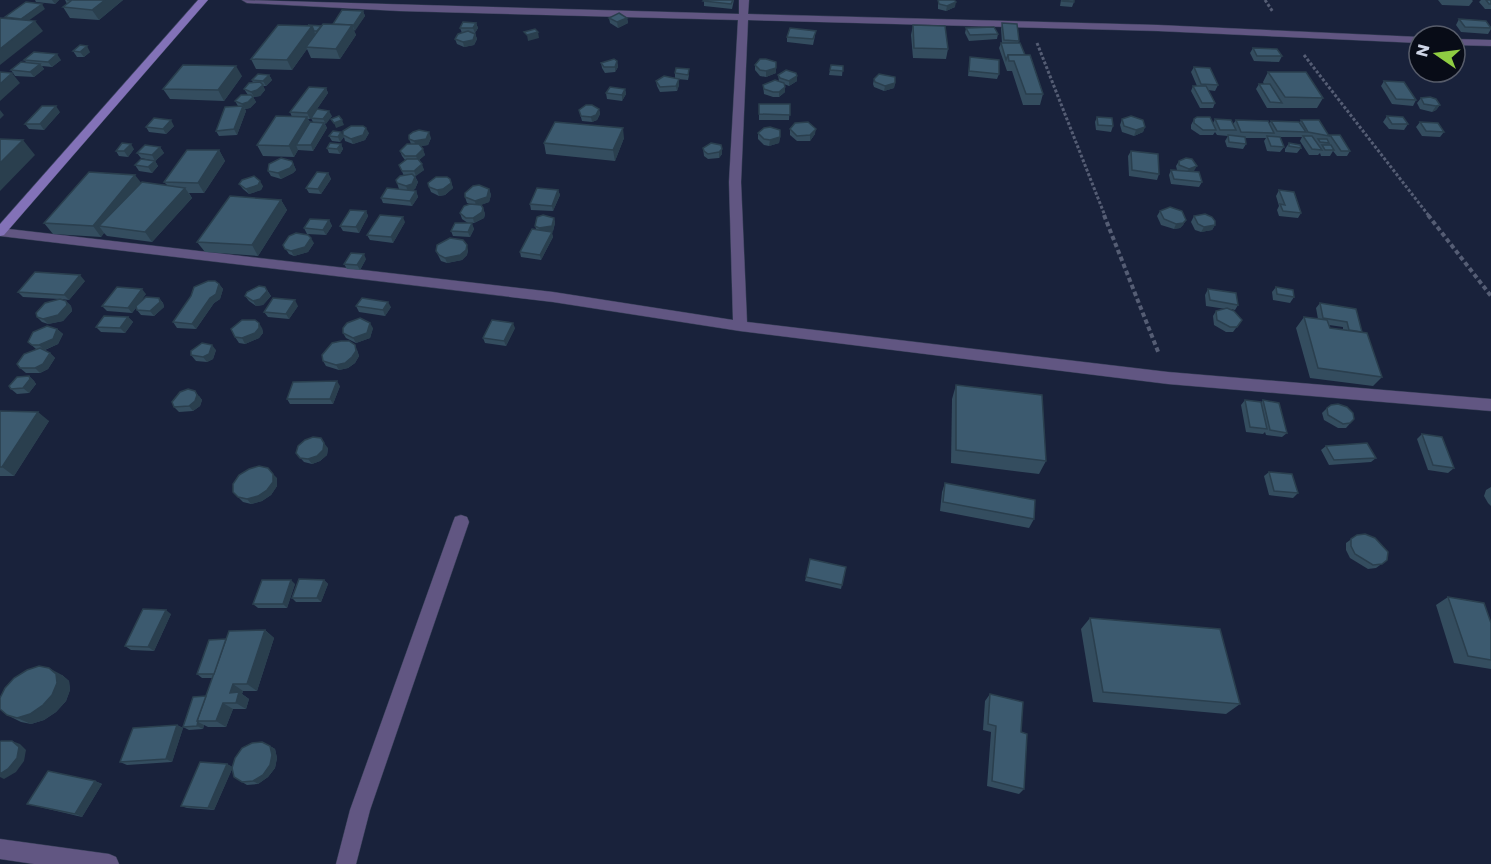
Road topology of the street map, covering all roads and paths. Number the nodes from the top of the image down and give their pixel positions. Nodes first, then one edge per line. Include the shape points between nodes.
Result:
1 (203, 0) edge
2 (247, 0) edge
3 (744, 0) edge
4 (1265, 0) edge
5 (743, 17) junction
6 (1029, 24) junction
7 (1289, 36) junction
8 (1407, 40) edge
9 (1467, 42) edge
10 (1491, 43) edge
11 (0, 232) edge
12 (1491, 296) edge
13 (740, 326) junction
14 (1168, 378) junction
15 (1491, 405) edge
16 (461, 522) dead end
17 (0, 849) edge
18 (109, 864) edge
19 (346, 864) edge

1 - 11 main road
2 - 5 street
3 - 5 street
4 - 7 path
5 - 6 street
5 - 13 street via 735,182
6 - 7 street
6 - 14 path
7 - 8 street
7 - 12 path
9 - 10 street
11 - 13 street via 553,297
13 - 14 street
14 - 15 street
16 - 19 street via 360,810
17 - 18 street

